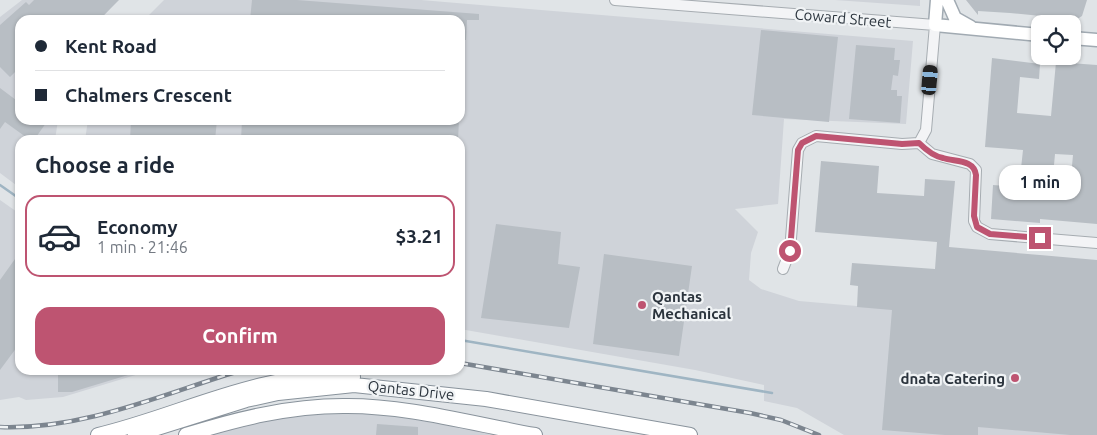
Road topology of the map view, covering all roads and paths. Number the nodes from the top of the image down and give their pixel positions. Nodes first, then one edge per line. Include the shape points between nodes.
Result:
1 (615, 0) edge
2 (937, 0) edge
3 (947, 0) edge
4 (935, 26) junction
5 (976, 29) junction
6 (1031, 34) edge
7 (1081, 39) edge
8 (1097, 40) edge
9 (919, 143) junction
10 (1097, 243) edge
11 (783, 269) dead end
12 (425, 391) junction
13 (98, 435) edge
14 (135, 435) edge
15 (186, 435) edge
16 (535, 435) edge
17 (690, 435) edge

1 - 4 street, Coward Street
2 - 4 main road
3 - 5 main road via 955,18
4 - 5 main road, Coward Street
4 - 9 street via 926,130
5 - 6 main road, Coward Street
7 - 8 main road
9 - 10 street via 932,154 970,164 976,170 974,221 982,231 1002,236
9 - 11 street via 816,136 802,143 798,150 790,251
12 - 13 highway via 340,376 292,380 249,388
12 - 14 highway, Qantas Drive via 354,385 300,389 246,400
12 - 17 highway, Qantas Drive via 509,402
15 - 16 highway, Qantas Drive via 272,412 344,406 391,409

